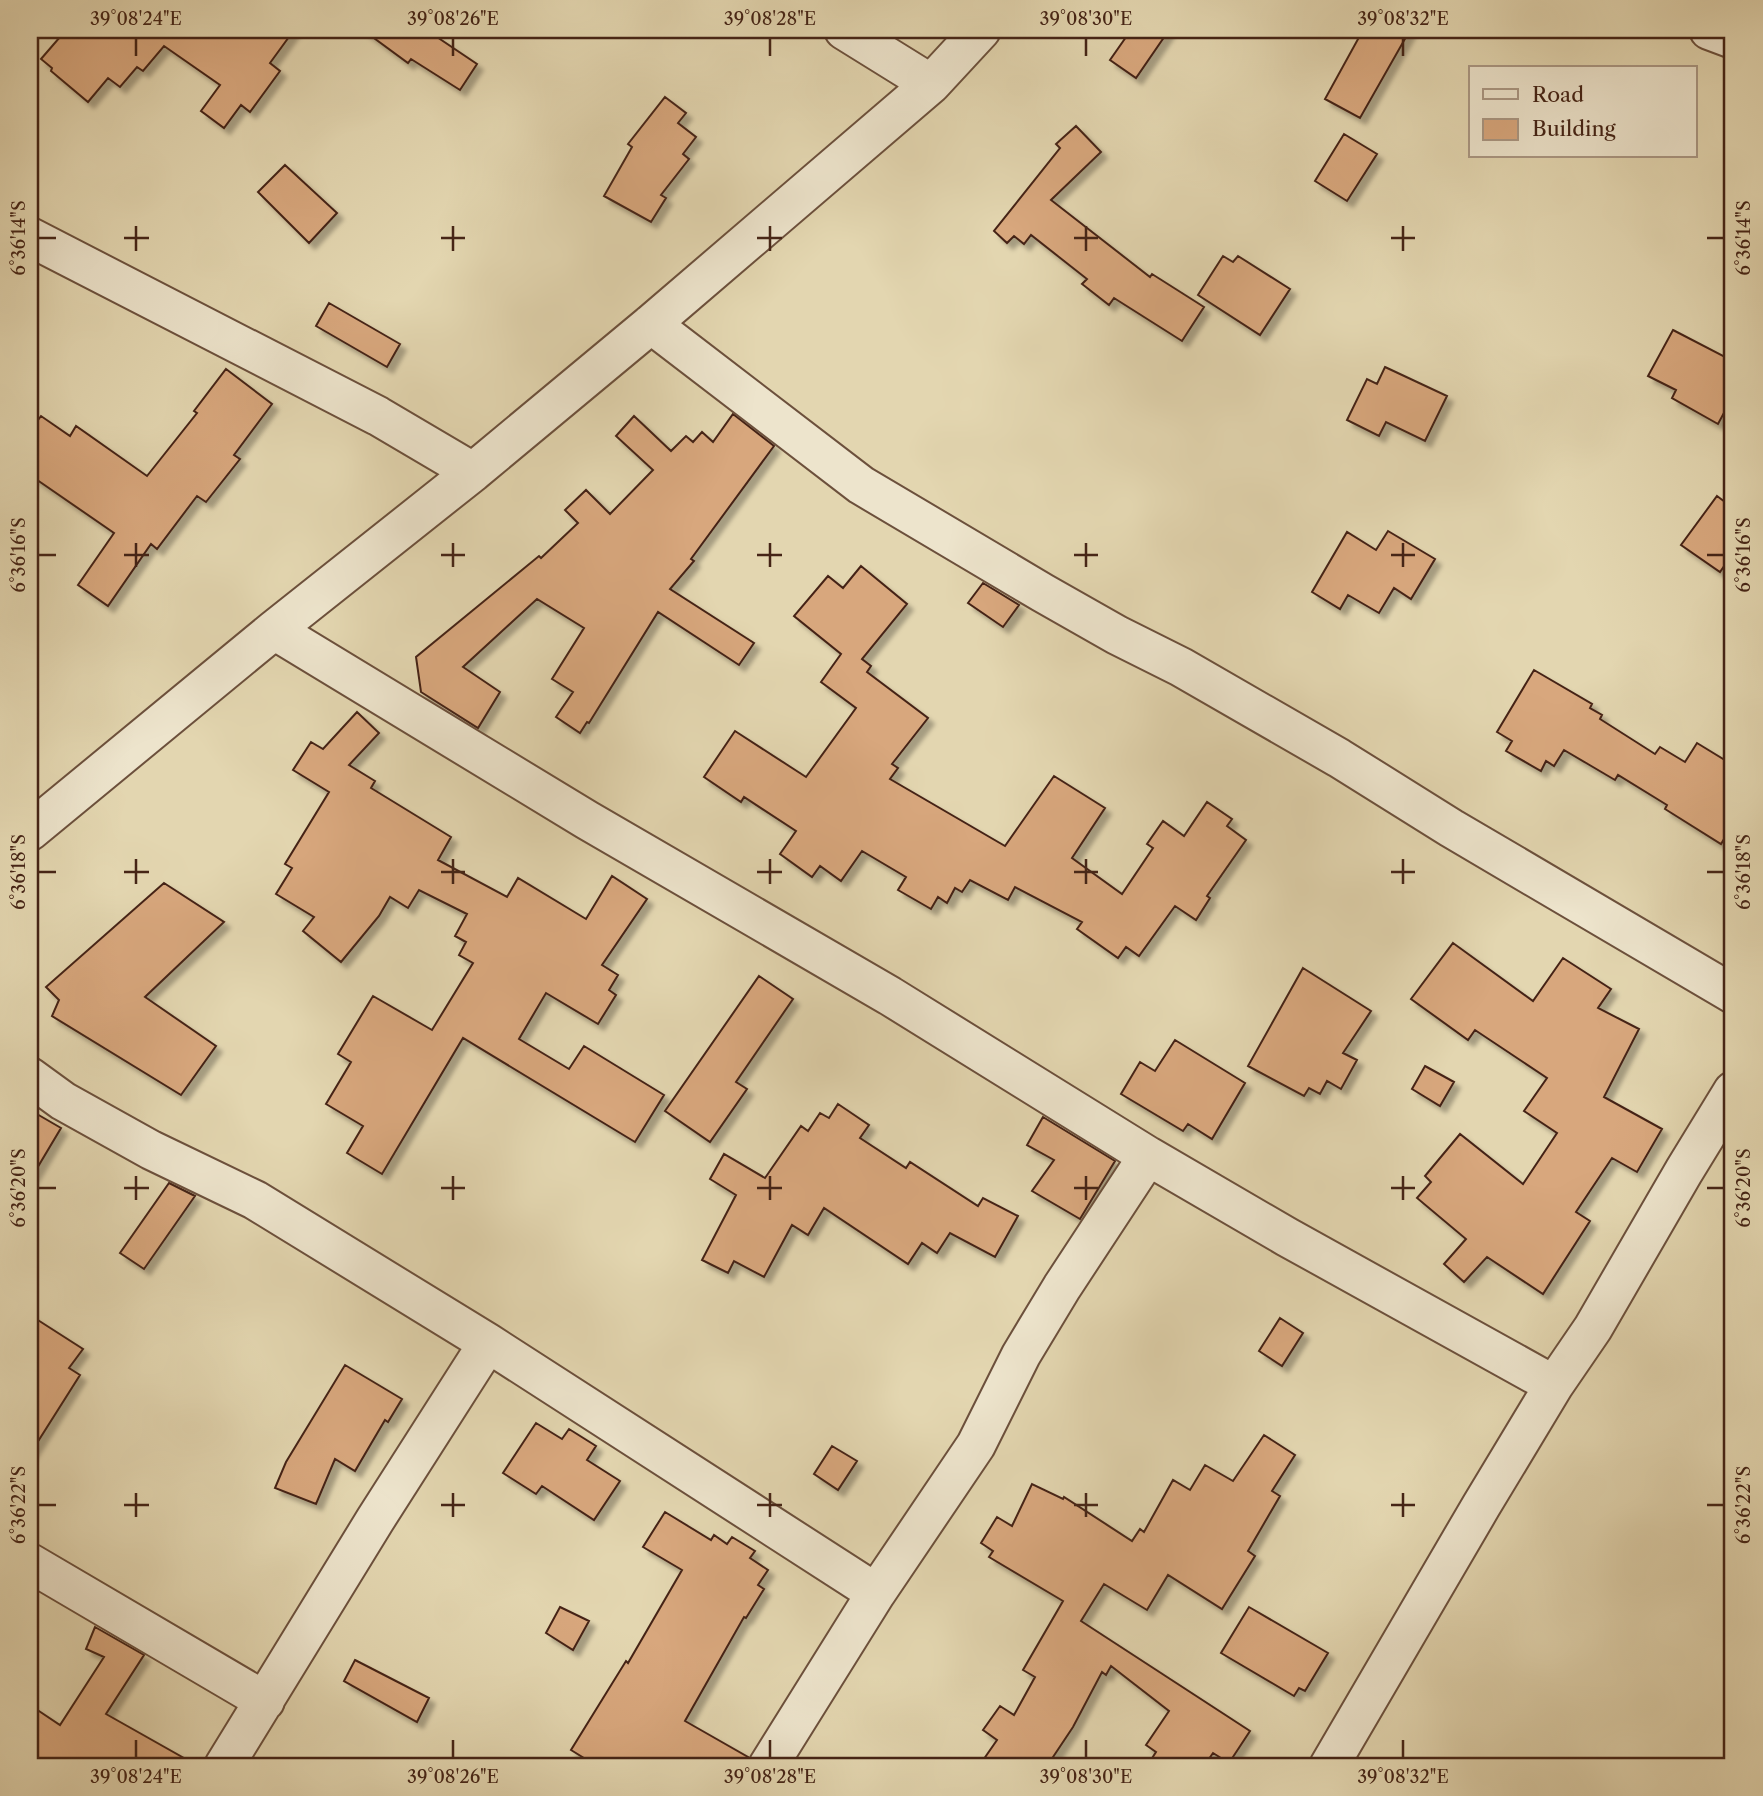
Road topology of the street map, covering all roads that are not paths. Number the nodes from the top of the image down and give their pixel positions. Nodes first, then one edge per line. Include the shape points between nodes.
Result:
1 (844, 30) edge
2 (981, 30) edge
3 (1709, 30) edge
4 (1733, 39) edge
5 (931, 85) junction
6 (30, 237) edge
7 (651, 324) junction
8 (473, 472) junction
9 (274, 630) junction
10 (30, 831) edge
11 (1733, 994) edge
12 (30, 1077) edge
13 (1733, 1091) edge
14 (1148, 1156) junction
15 (488, 1343) junction
16 (1554, 1385) junction
17 (30, 1563) edge
18 (876, 1593) junction
19 (265, 1701) junction
20 (224, 1766) edge
21 (768, 1766) edge
22 (1329, 1766) edge

1 - 5 street
2 - 5 street
3 - 4 street
5 - 7 street
6 - 8 street via 354,403
7 - 8 street
7 - 11 street via 861,485 1116,635 1339,758
8 - 9 street
9 - 10 street
9 - 14 street via 890,996
12 - 15 street via 63,1101 151,1150 255,1200
13 - 16 street via 1593,1328
14 - 16 street
14 - 18 street via 1021,1355 976,1445
15 - 18 street
15 - 19 street
16 - 22 street
17 - 19 street
18 - 21 street
19 - 20 street

